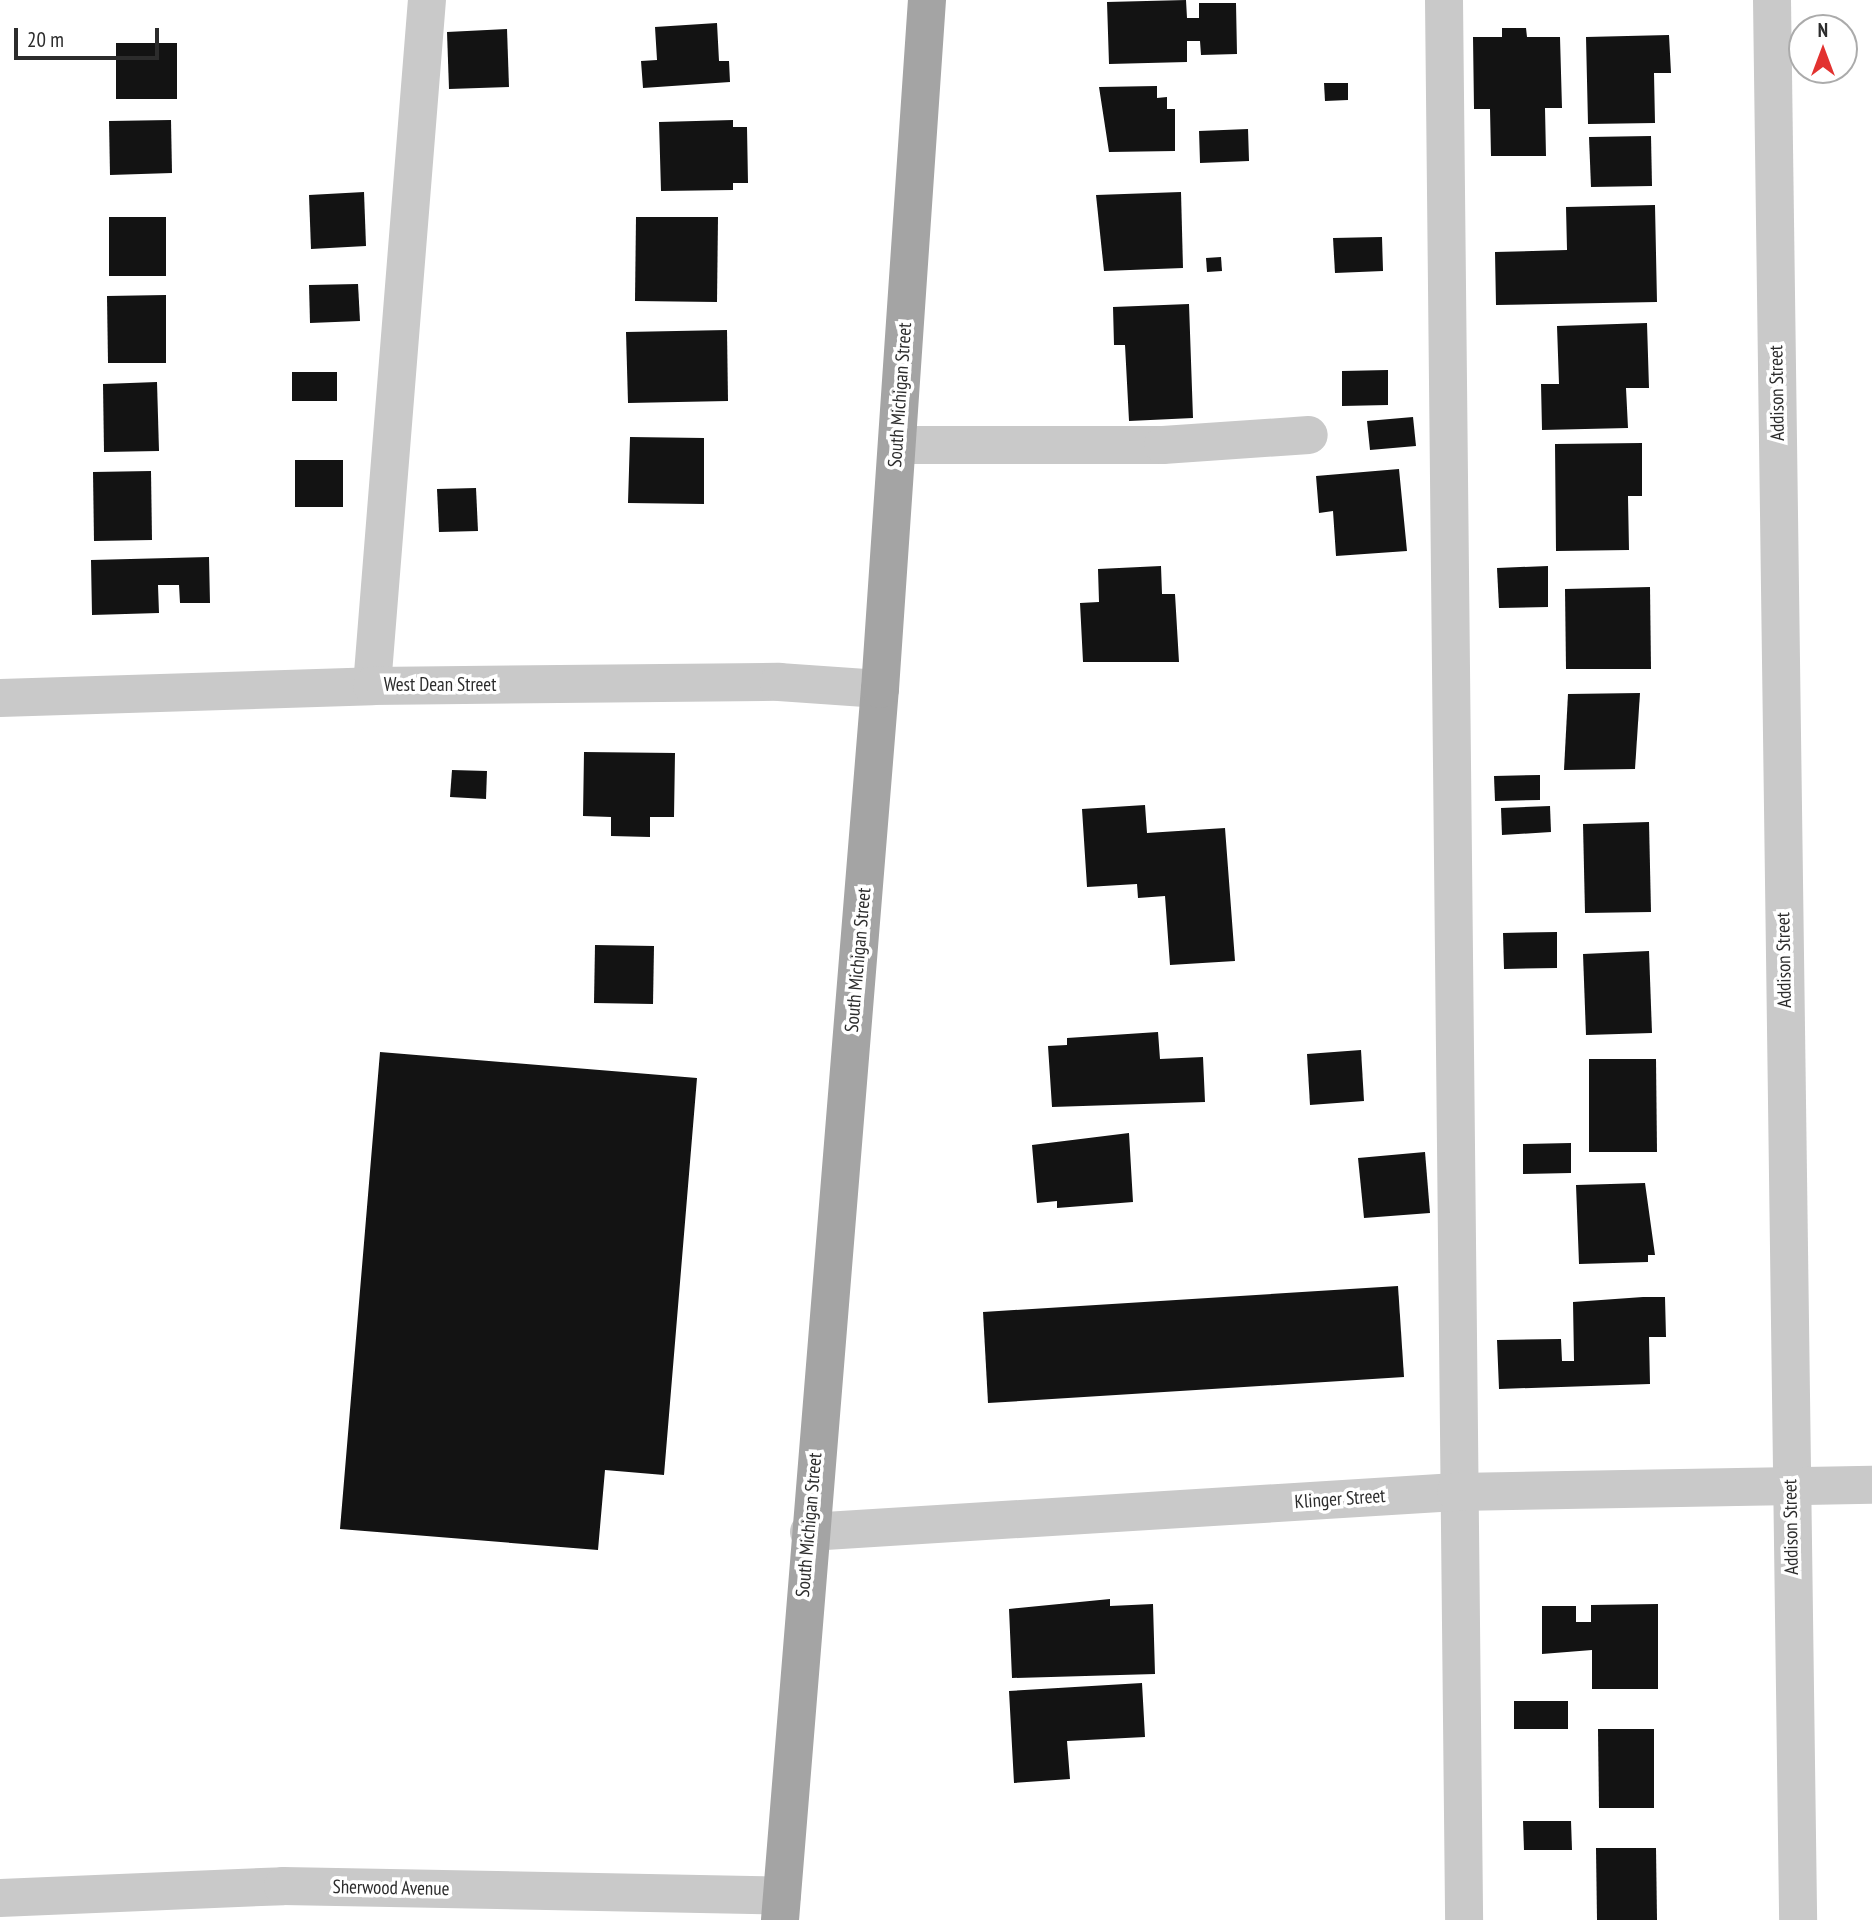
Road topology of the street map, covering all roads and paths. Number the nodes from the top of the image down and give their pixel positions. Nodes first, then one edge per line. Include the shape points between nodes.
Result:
1 (427, 0) edge
2 (927, 0) edge
3 (1444, 0) edge
4 (1772, 0) edge
5 (1309, 435) dead end
6 (897, 445) junction
7 (372, 685) junction
8 (880, 689) junction
9 (0, 698) edge
10 (1790, 1485) junction
11 (1872, 1485) edge
12 (1456, 1492) junction
13 (809, 1532) junction
14 (0, 1898) edge
15 (781, 1908) edge
16 (1464, 1920) edge
17 (1798, 1920) edge

1 - 7 street
2 - 6 main road, South Michigan Street
3 - 12 street
4 - 10 street, Addison Street
5 - 6 street via 1163,445
6 - 8 main road, South Michigan Street
7 - 8 street, West Dean Street via 779,681
7 - 9 street, West Dean Street
8 - 13 main road, South Michigan Street
10 - 11 street, Klinger Street
10 - 12 street, Klinger Street
10 - 17 street, Addison Street
12 - 13 street, Klinger Street
12 - 16 street
13 - 15 main road, South Michigan Street
14 - 15 street, Sherwood Avenue via 283,1886

